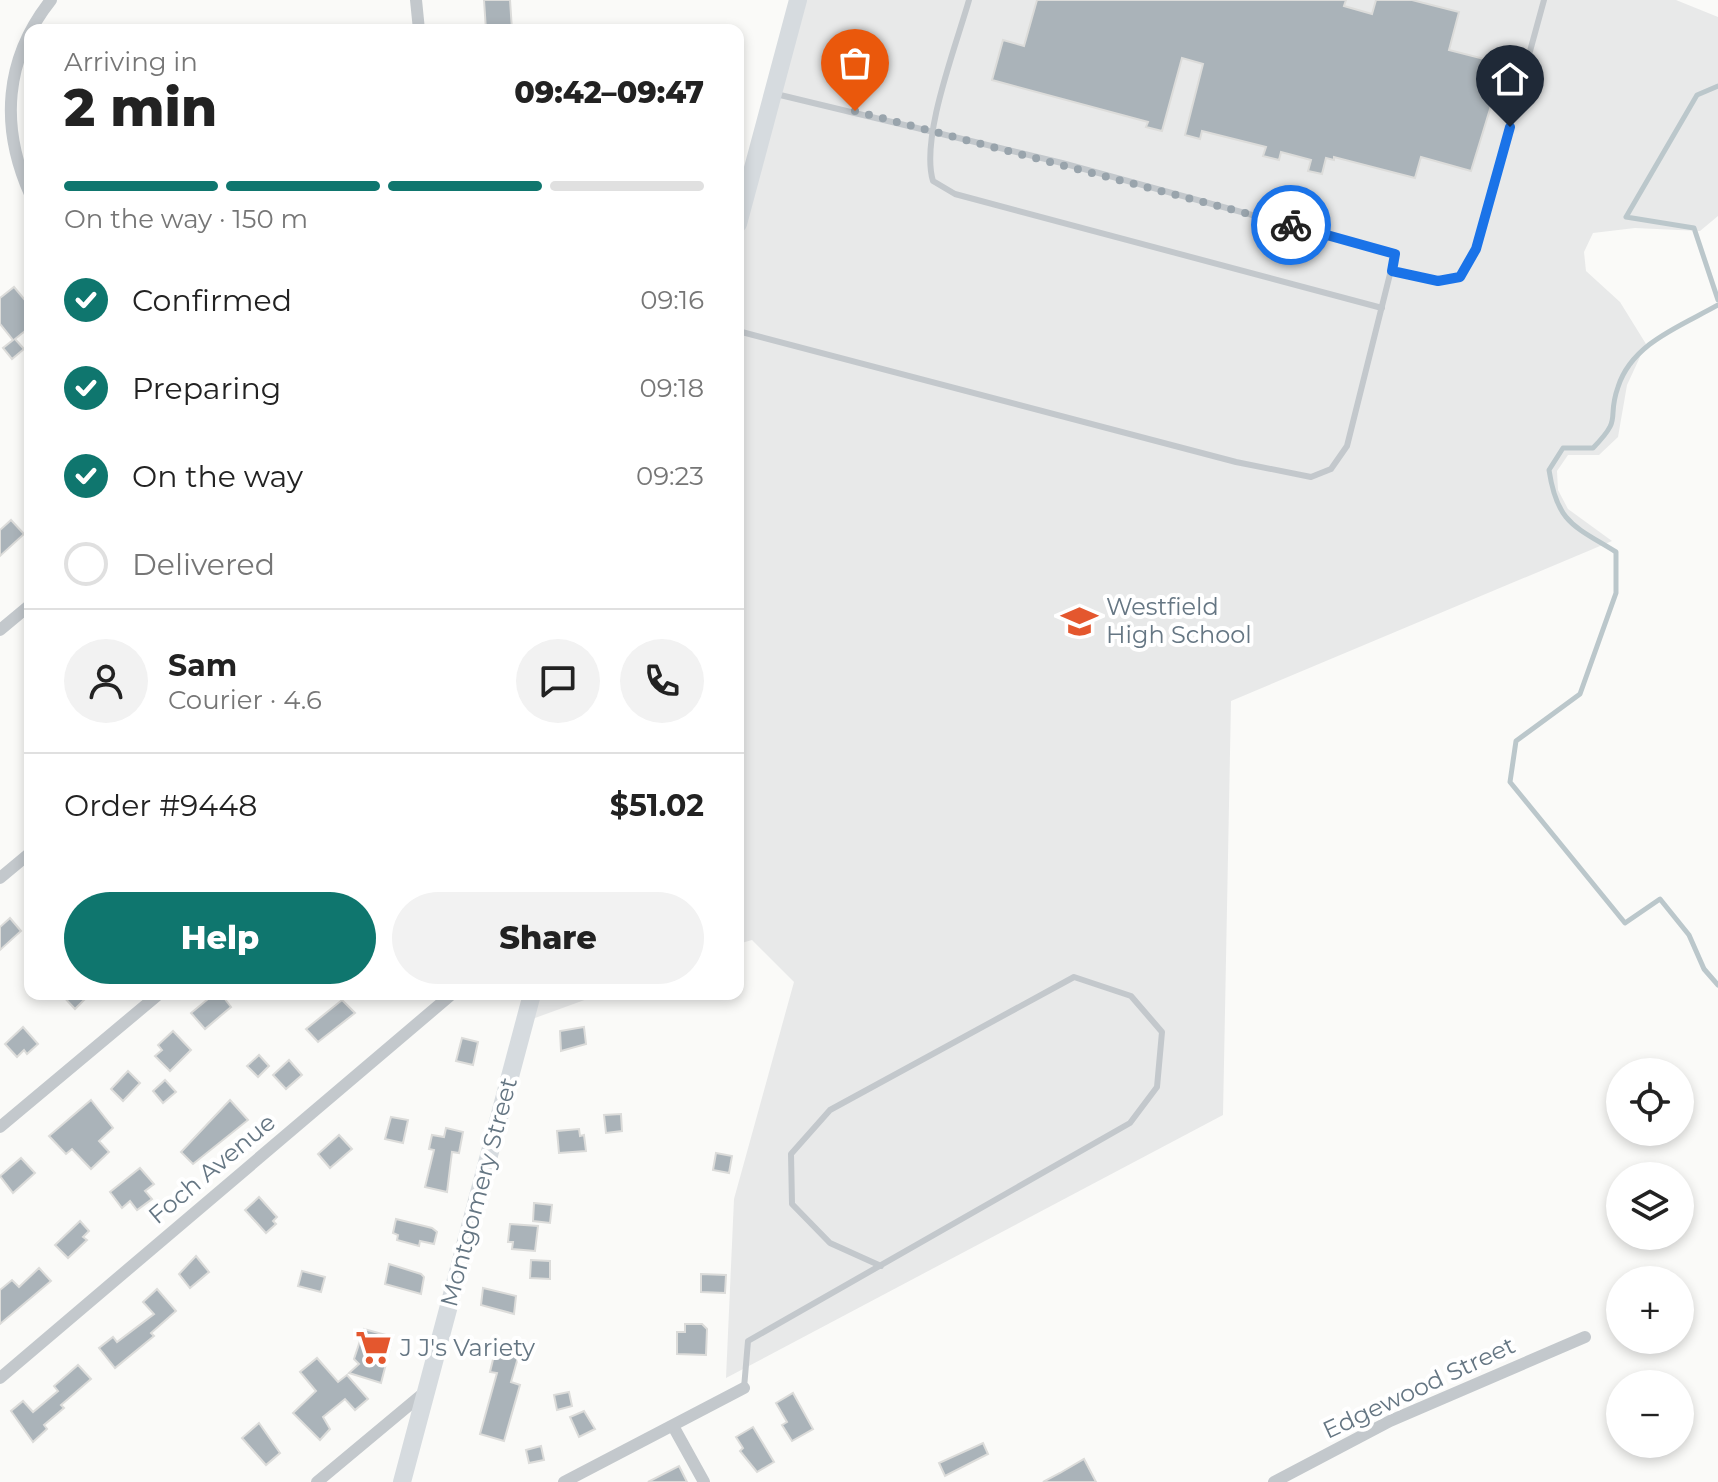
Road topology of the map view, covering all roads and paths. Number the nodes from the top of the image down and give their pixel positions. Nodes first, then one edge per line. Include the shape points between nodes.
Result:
1 (51, 0) edge
2 (416, 0) edge
3 (798, 0) edge
4 (969, 0) edge
5 (1544, 0) edge
6 (36, 24) edge
7 (418, 24) edge
8 (24, 42) edge
9 (772, 94) junction
10 (933, 131) junction
11 (24, 178) edge
12 (744, 201) edge
13 (1392, 271) junction
14 (1382, 308) junction
15 (744, 333) edge
16 (24, 610) edge
17 (0, 630) edge
18 (24, 858) edge
19 (0, 878) edge
20 (152, 1000) edge
21 (445, 1000) edge
22 (530, 1000) edge
23 (0, 1127) edge
24 (881, 1266) junction
25 (1585, 1337) dead end
26 (0, 1378) edge
27 (744, 1388) joint
28 (426, 1391) junction
29 (673, 1426) junction
30 (317, 1482) edge
31 (402, 1482) edge
32 (564, 1482) edge
33 (704, 1482) edge
34 (1274, 1482) edge

1 - 6 street
2 - 7 street
3 - 9 main road
4 - 10 lane
5 - 13 lane via 1476,249 1460,277 1438,281
8 - 11 street via 11,83 12,147
9 - 10 lane
9 - 12 main road
10 - 13 lane via 1395,254
10 - 14 lane via 928,164 933,181 955,194
13 - 14 lane
14 - 15 lane via 1347,446 1331,469 1311,477
16 - 17 street
18 - 19 street
20 - 23 street
21 - 26 street, Foch Avenue
22 - 28 main road, Montgomery Street
24 - 24 lane via 1130,1123 1157,1087 1162,1032 1131,996 1074,977 830,1110 791,1154 792,1204 830,1243
24 - 27 lane via 748,1341
25 - 34 street, Edgewood Street via 1390,1421
27 - 29 street
28 - 30 street
28 - 31 main road, Montgomery Street
29 - 32 street
29 - 33 street

